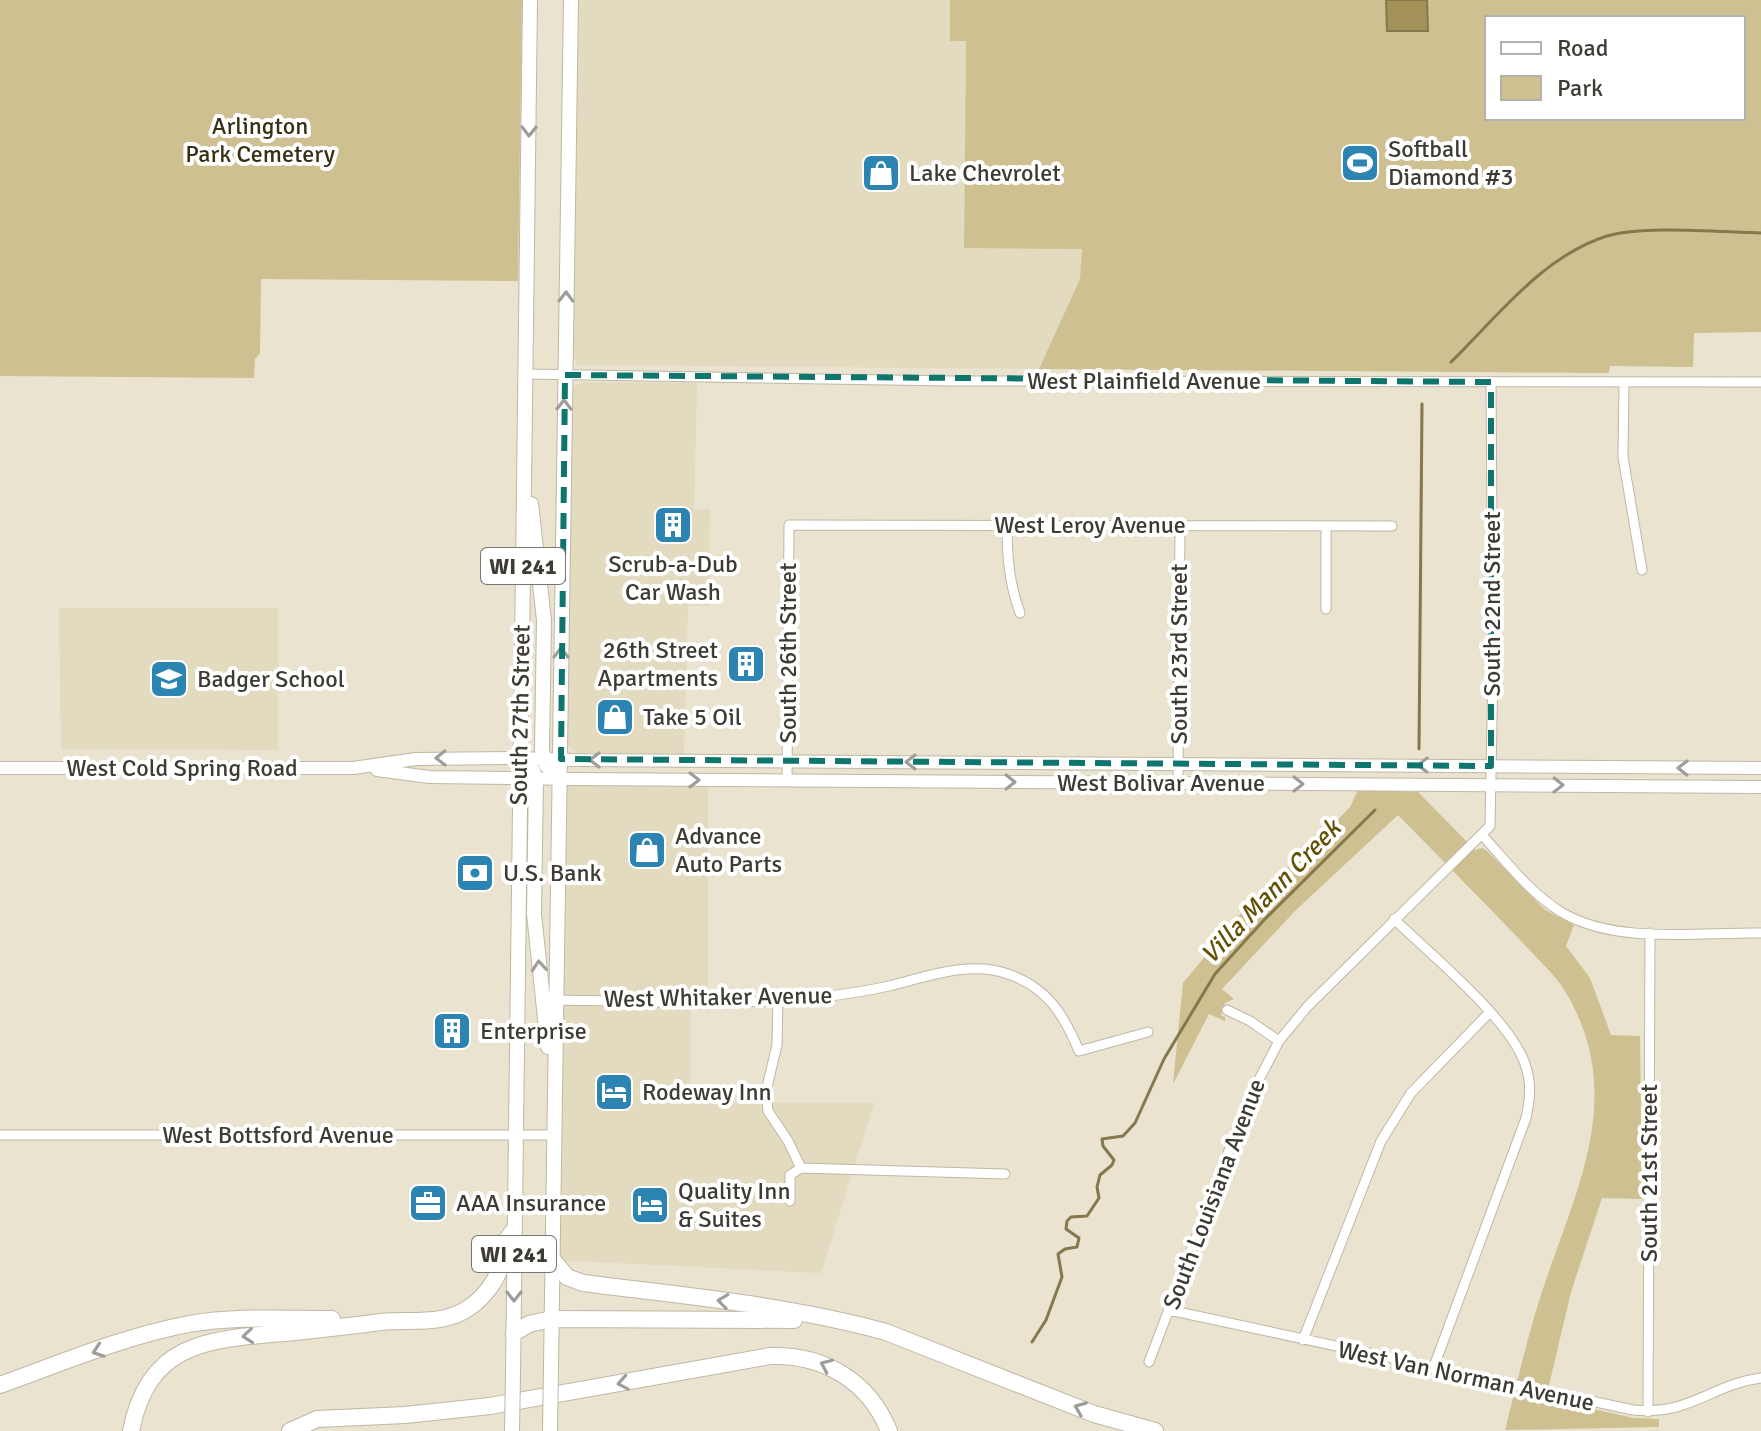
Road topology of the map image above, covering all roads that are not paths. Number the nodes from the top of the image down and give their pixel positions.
1 (530, 0) edge
2 (571, 0) edge
3 (527, 374) junction
4 (565, 375) junction
5 (1491, 382) junction
6 (1624, 382) junction
7 (1761, 382) edge
8 (525, 448) junction
9 (1007, 524) junction
10 (789, 525) joint
11 (1180, 525) junction
12 (1326, 526) junction
13 (1392, 526) dead end
14 (1642, 570) dead end
15 (1326, 609) dead end
16 (1020, 613) dead end
17 (519, 758) junction
18 (543, 759) junction
19 (561, 759) junction
20 (644, 760) junction
21 (787, 761) junction
22 (980, 762) junction
23 (1178, 763) junction
24 (1491, 766) junction
25 (0, 768) edge
26 (364, 768) junction
27 (1761, 768) edge
28 (519, 778) junction
29 (536, 778) junction
30 (560, 779) junction
31 (644, 780) junction
32 (787, 780) junction
33 (980, 782) junction
34 (1178, 783) junction
35 (1491, 785) junction
36 (1761, 787) edge
37 (1490, 826) joint
38 (1482, 835) junction
39 (1394, 919) junction
40 (1650, 933) junction
41 (1761, 933) edge
42 (778, 999) junction
43 (556, 1000) junction
44 (1227, 1010) dead end
45 (1490, 1012) junction
46 (1148, 1032) dead end
47 (1279, 1041) junction
48 (555, 1099) junction
49 (517, 1134) junction
50 (0, 1135) edge
51 (555, 1135) junction
52 (801, 1168) junction
53 (1005, 1174) dead end
54 (790, 1201) dead end
55 (514, 1230) junction
56 (553, 1260) junction
57 (1169, 1310) junction
58 (552, 1319) junction
59 (381, 1322) junction
60 (855, 1324) junction
61 (514, 1333) junction
62 (1303, 1340) junction
63 (1149, 1362) dead end
64 (1433, 1369) junction
65 (1761, 1378) edge
66 (0, 1385) edge
67 (1648, 1412) junction
68 (886, 1424) edge
69 (131, 1431) edge
70 (290, 1431) edge
71 (512, 1431) edge
72 (550, 1431) edge
73 (1155, 1431) edge

1 -> 3 main road, South 27th Street / WI 241
4 -> 2 main road, South 27th Street / WI 241
3 - 4 street, West Plainfield Avenue
3 - 8 main road, South 27th Street / WI 241
4 - 5 street, West Plainfield Avenue
19 -> 4 main road, South 27th Street / WI 241
5 - 6 street, West Plainfield Avenue
5 - 24 street, South 22nd Street
6 - 7 street, West Plainfield Avenue
6 - 14 street
8 - 17 main road, South 27th Street / WI 241
8 - 18 main road
9 - 10 street, West Leroy Avenue
9 - 11 street, West Leroy Avenue
9 - 16 street
10 - 21 street, South 26th Street
11 - 12 street, West Leroy Avenue
11 - 23 street, South 23rd Street
12 - 13 street, West Leroy Avenue
12 - 15 street
17 - 18 street, West Cold Spring Road
17 -> 26 street, West Cold Spring Road
17 - 28 main road, South 27th Street / WI 241
17 - 29 main road
18 - 19 street, West Cold Spring Road
18 - 30 main road
20 -> 19 street, West Bolivar Avenue
19 - 30 main road, South 27th Street / WI 241
20 - 21 street, West Bolivar Avenue
20 - 31 street
22 -> 21 street, West Bolivar Avenue
21 - 32 street, South 26th Street
22 - 23 street, West Bolivar Avenue
22 - 33 street
24 -> 23 street, West Bolivar Avenue
23 - 34 street, South 23rd Street
27 -> 24 street, West Bolivar Avenue
24 - 35 street, South 22nd Street
25 - 26 street, West Cold Spring Road
26 - 28 street, West Cold Spring Road
28 - 29 street, West Cold Spring Road
28 - 49 main road, South 27th Street / WI 241
29 - 30 street, West Cold Spring Road
48 -> 29 main road
30 - 31 street, West Bolivar Avenue
30 - 43 main road, South 27th Street / WI 241
31 -> 32 street, West Bolivar Avenue
32 - 33 street, West Bolivar Avenue
33 -> 34 street, West Bolivar Avenue
34 -> 35 street, West Bolivar Avenue
35 -> 36 street, West Bolivar Avenue
35 - 37 street, South 22nd Street
37 - 38 street, South Louisiana Avenue
38 - 39 street, South Louisiana Avenue
38 - 40 street
39 - 45 street
39 - 47 street, South Louisiana Avenue
40 - 41 street
40 - 67 street, South 21st Street
42 - 43 street, West Whitaker Avenue
42 - 46 street, West Whitaker Avenue
42 - 52 street
43 - 48 main road, South 27th Street / WI 241
44 - 47 street
45 - 62 street
45 - 64 street
47 - 57 street, South Louisiana Avenue
48 - 51 main road, South 27th Street / WI 241
49 - 50 street, West Bottsford Avenue
49 - 51 street, West Bottsford Avenue
49 - 55 main road, South 27th Street / WI 241
51 - 56 main road, South 27th Street / WI 241
52 - 53 street
52 - 54 street
55 - 59 highway
55 -> 61 main road, South 27th Street / WI 241
56 - 58 main road, South 27th Street / WI 241
60 -> 56 highway
57 - 62 street, West Van Norman Avenue
57 - 63 street, South Louisiana Avenue
58 - 60 highway
58 - 61 highway
58 - 72 main road, South 27th Street / WI 241, bridge
59 -> 66 highway
59 -> 69 highway
73 -> 60 highway
61 - 71 main road, South 27th Street / WI 241, bridge
62 - 64 street, West Van Norman Avenue
64 - 67 street, West Van Norman Avenue
65 - 67 street, West Van Norman Avenue
68 -> 70 highway

